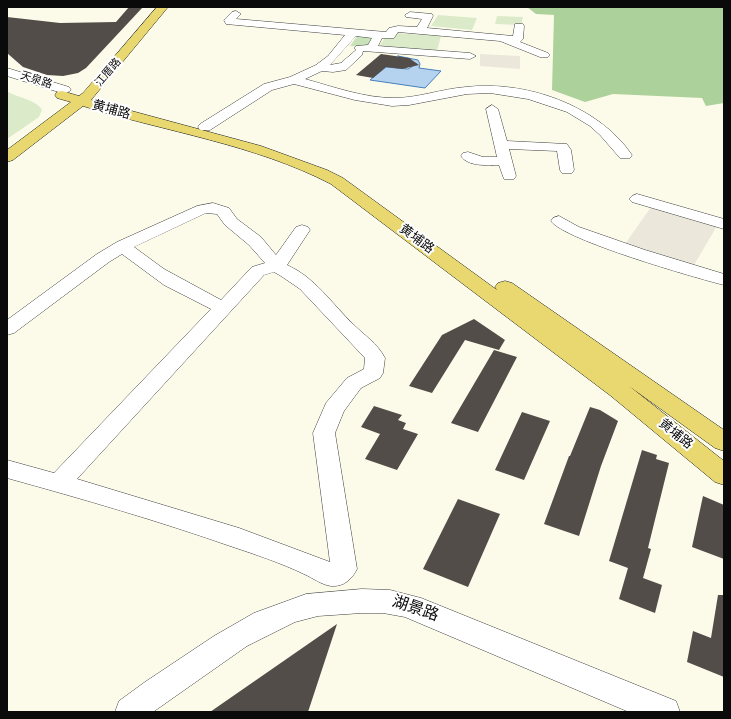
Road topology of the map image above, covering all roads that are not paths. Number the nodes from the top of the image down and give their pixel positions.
1 (154, 7) edge
2 (163, 7) edge
3 (236, 14) dead end
4 (410, 15) dead end
5 (498, 24) dead end
6 (519, 26) dead end
7 (421, 31) junction
8 (353, 33) junction
9 (379, 35) junction
10 (499, 38) junction
11 (342, 47) junction
12 (371, 49) junction
13 (358, 53) dead end
14 (544, 55) dead end
15 (470, 56) dead end
16 (320, 67) junction
17 (7, 72) edge
18 (7, 78) edge
19 (294, 80) junction
20 (75, 96) junction
21 (492, 109) dead end
22 (205, 127) junction
23 (507, 146) junction
24 (7, 148) edge
25 (624, 155) dead end
26 (468, 156) dead end
27 (7, 157) edge
28 (505, 160) junction
29 (567, 170) dead end
30 (509, 176) dead end
31 (637, 199) dead end
32 (559, 221) dead end
33 (724, 224) edge
34 (302, 230) dead end
35 (123, 246) junction
36 (277, 267) junction
37 (724, 280) edge
38 (223, 308) junction
39 (7, 329) edge
40 (724, 442) edge
41 (7, 469) edge
42 (724, 475) edge
43 (59, 483) junction
44 (130, 712) edge
45 (665, 712) edge

1 - 20 main road, 江厝路
2 - 20 main road, 江厝路
3 - 8 street
4 - 7 street
5 - 10 street
6 - 10 street
7 - 9 street
7 - 10 street
8 - 9 street
8 - 11 street
9 - 12 street
10 - 14 street
11 - 12 street
11 - 16 street
12 - 15 street
13 - 16 street
16 - 19 street
17 - 20 street, 天泉路
18 - 20 street
19 - 22 street
19 - 25 street
20 - 22 main road, 黄埔路
20 - 24 main road, 江厝路
20 - 27 main road, 江厝路
20 - 42 main road, 黄埔路
21 - 23 street
22 - 40 main road, 黄埔路
23 - 28 street
23 - 29 street
26 - 28 street
28 - 30 street
31 - 33 street
32 - 37 street
34 - 36 street
35 - 36 street
35 - 38 street
35 - 39 street
36 - 38 street
36 - 43 street
38 - 43 street
41 - 43 street
44 - 45 street, 湖景路

